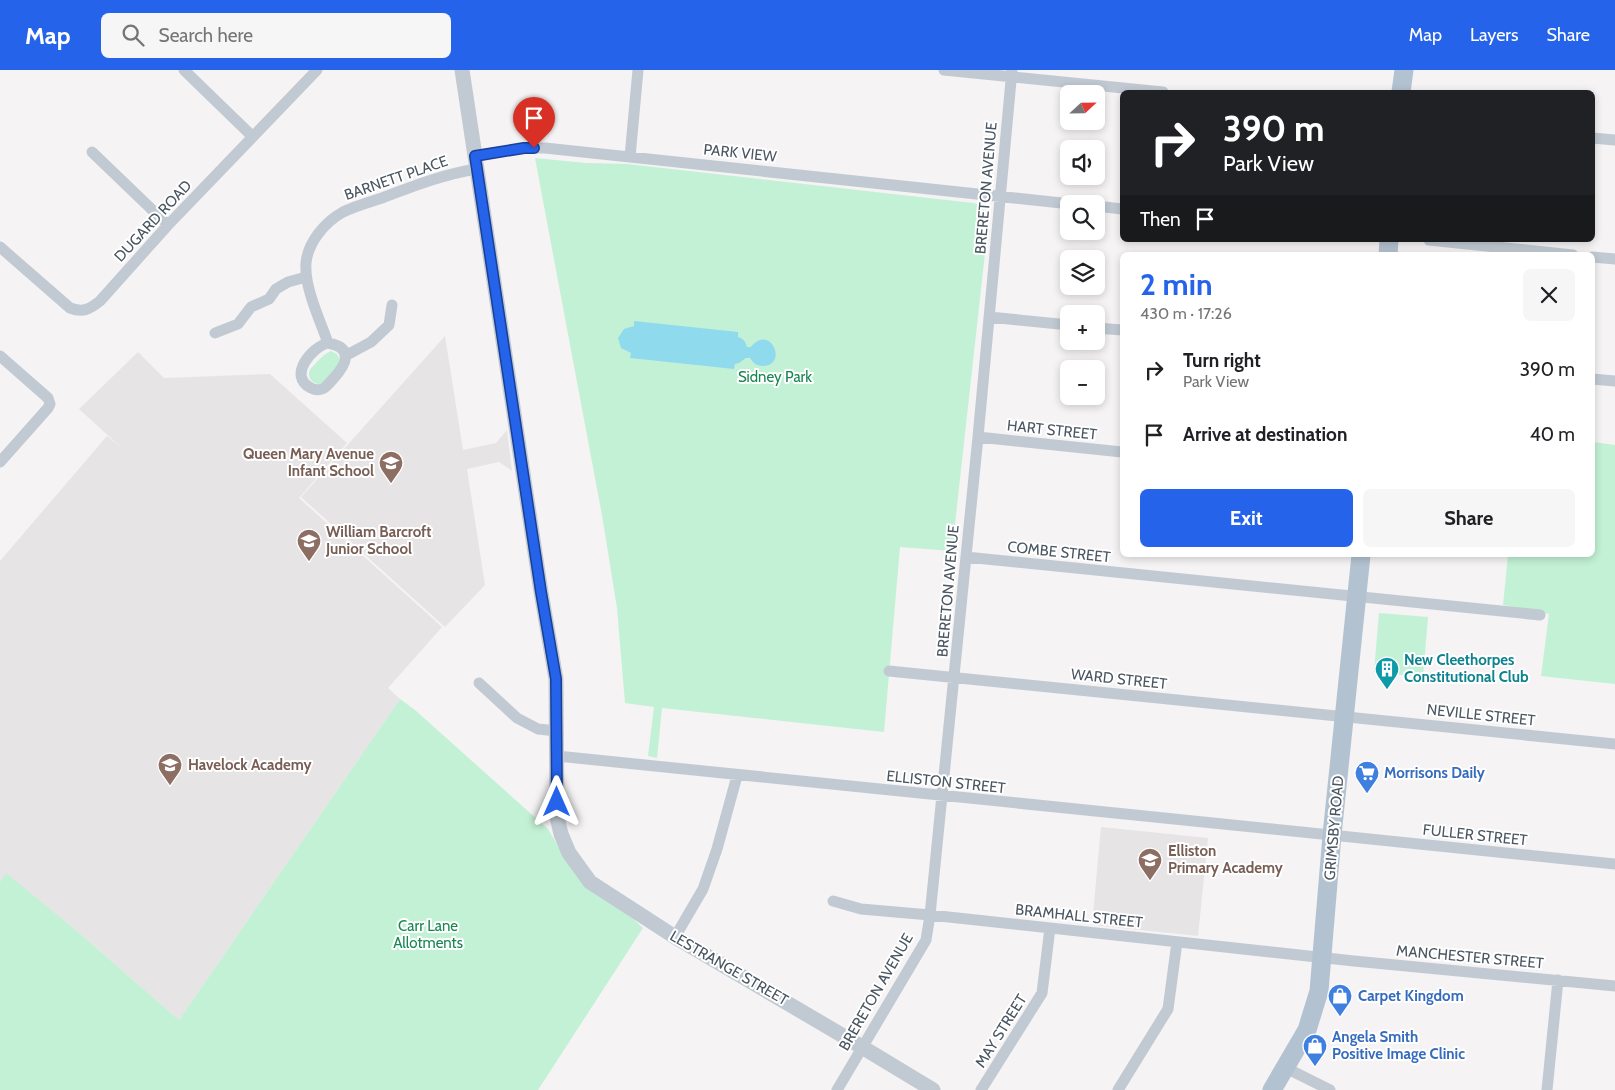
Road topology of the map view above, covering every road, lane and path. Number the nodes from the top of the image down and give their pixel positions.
1 (184, 70) edge
2 (317, 70) edge
3 (462, 70) edge
4 (638, 70) edge
5 (944, 70) edge
6 (1404, 70) edge
7 (1011, 73) edge
8 (1147, 90) edge
9 (1402, 90) edge
10 (252, 136) junction
11 (1595, 138) edge
12 (1615, 140) edge
13 (92, 152) dead end
14 (630, 157) junction
15 (476, 163) junction
16 (1001, 197) junction
17 (1060, 203) edge
18 (1105, 207) edge
19 (1120, 209) edge
20 (168, 225) junction
21 (1448, 242) edge
22 (0, 247) edge
23 (1544, 252) edge
24 (1595, 257) edge
25 (1615, 259) edge
26 (306, 277) junction
27 (392, 305) dead end
28 (990, 317) junction
29 (1060, 324) edge
30 (1105, 329) edge
31 (1120, 330) edge
32 (215, 333) dead end
33 (328, 343) junction
34 (0, 356) edge
35 (345, 356) junction
36 (1595, 379) edge
37 (1615, 381) edge
38 (978, 437) junction
39 (1120, 452) edge
40 (0, 462) edge
41 (966, 557) junction
42 (1361, 557) edge
43 (1357, 598) junction
44 (1540, 615) dead end
45 (889, 671) dead end
46 (954, 677) junction
47 (479, 683) dead end
48 (1345, 717) junction
49 (557, 731) junction
50 (1615, 744) edge
51 (557, 756) junction
52 (737, 776) junction
53 (942, 796) junction
54 (1332, 835) junction
55 (1615, 864) edge
56 (833, 901) dead end
57 (930, 915) junction
58 (1050, 928) junction
59 (675, 937) junction
60 (1177, 942) junction
61 (1323, 957) junction
62 (1558, 980) junction
63 (1615, 986) edge
64 (862, 1047) junction
65 (1286, 1068) junction
66 (837, 1090) edge
67 (933, 1090) edge
68 (982, 1090) edge
69 (1118, 1090) edge
70 (1272, 1090) edge
71 (1330, 1090) edge
72 (1547, 1090) edge

1 - 10 street
2 - 10 street, DUGARD ROAD
3 - 15 street, LESTRANGE STREET
4 - 14 street
5 - 7 street
6 - 9 main road
7 - 8 street
7 - 16 street, BRERETON AVENUE
10 - 20 street, DUGARD ROAD
11 - 12 street
13 - 20 street
14 - 15 street, PARK VIEW
14 - 16 street, PARK VIEW
15 - 26 street, BARNETT PLACE
15 - 49 street, LESTRANGE STREET
16 - 17 street, PARK VIEW
16 - 28 street, BRERETON AVENUE
18 - 19 street
20 - 22 street, DUGARD ROAD
21 - 23 street
24 - 25 street
26 - 32 street
26 - 33 street, BARNETT PLACE
27 - 35 street
28 - 29 street
28 - 38 street, BRERETON AVENUE
30 - 31 street
33 - 35 street
33 - 35 street
34 - 40 street
36 - 37 street
38 - 39 street, HART STREET
38 - 41 street, BRERETON AVENUE
41 - 43 street, COMBE STREET
41 - 46 street, BRERETON AVENUE
42 - 43 main road, GRIMSBY ROAD
43 - 44 street, COMBE STREET
43 - 48 main road, GRIMSBY ROAD
45 - 46 street, WARD STREET
46 - 48 street, WARD STREET
46 - 53 street, BRERETON AVENUE
47 - 49 street
48 - 50 street, NEVILLE STREET
48 - 54 main road, GRIMSBY ROAD
49 - 51 street, LESTRANGE STREET
51 - 52 street, ELLISTON STREET
51 - 59 street, LESTRANGE STREET
52 - 53 street, ELLISTON STREET
52 - 59 street
53 - 54 street, ELLISTON STREET
53 - 57 street, BRERETON AVENUE
54 - 55 street, FULLER STREET
54 - 61 main road, GRIMSBY ROAD
56 - 57 street, BRAMHALL STREET
57 - 58 street, BRAMHALL STREET
57 - 64 street, BRERETON AVENUE
58 - 60 street, BRAMHALL STREET
58 - 68 street, MAY STREET
59 - 64 street, LESTRANGE STREET
60 - 61 street, BRAMHALL STREET
60 - 69 street
61 - 62 street, MANCHESTER STREET
61 - 65 main road, GRIMSBY ROAD
62 - 63 street, MANCHESTER STREET
62 - 72 street
64 - 66 street, BRERETON AVENUE
64 - 67 street, LESTRANGE STREET
65 - 70 main road, GRIMSBY ROAD
65 - 71 street

